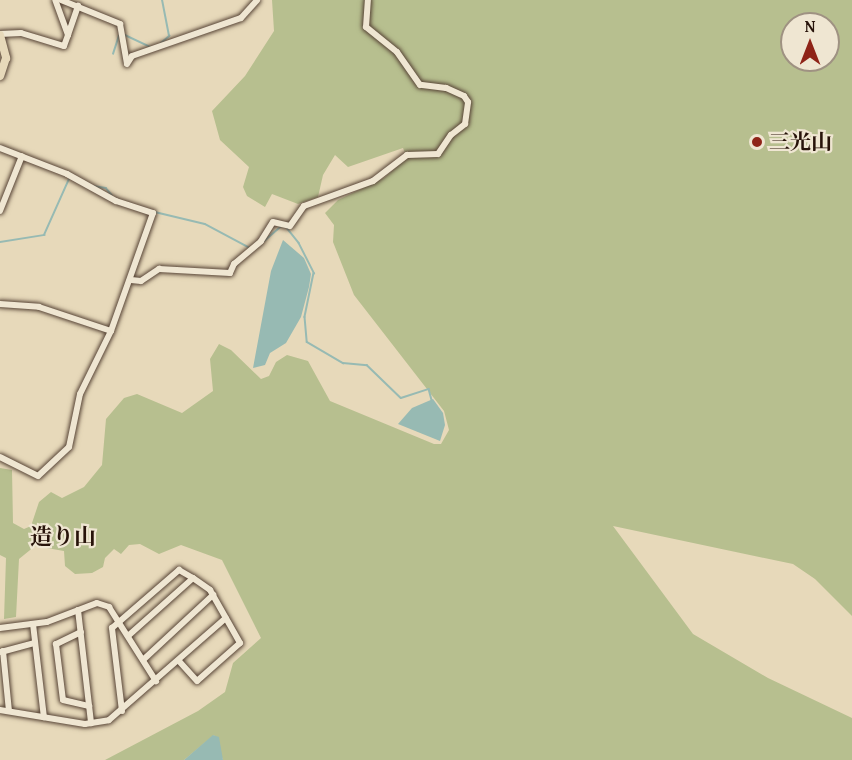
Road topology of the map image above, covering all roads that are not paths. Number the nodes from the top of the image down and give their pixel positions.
1 (55, 0) edge
2 (61, 0) edge
3 (257, 0) edge
4 (368, 0) edge
5 (78, 6) junction
6 (0, 35) edge
7 (68, 35) junction
8 (0, 76) edge
9 (0, 148) edge
10 (22, 156) junction
11 (0, 211) edge
12 (131, 280) junction
13 (0, 304) edge
14 (111, 331) junction
15 (0, 457) edge
16 (193, 578) junction
17 (213, 595) junction
18 (78, 610) junction
19 (226, 618) junction
20 (120, 621) junction
21 (33, 624) junction
22 (0, 628) edge
23 (81, 632) junction
24 (128, 636) junction
25 (35, 643) junction
26 (2, 652) edge
27 (143, 660) junction
28 (179, 661) junction
29 (156, 681) junction
30 (89, 706) junction
31 (0, 710) edge
32 (9, 711) junction
33 (122, 711) junction
34 (44, 717) junction
35 (91, 723) junction

1 - 7 street
2 - 5 street
3 - 5 street
4 - 12 street
5 - 7 street
6 - 7 street
6 - 8 main road
9 - 10 street
10 - 11 street
10 - 12 street
12 - 14 street
13 - 14 street
14 - 15 street
16 - 17 street
16 - 20 street
16 - 24 street
17 - 19 street
17 - 27 street
18 - 20 street
18 - 21 street
18 - 23 street
19 - 28 street
19 - 28 street
20 - 24 street
20 - 33 street
21 - 22 street
21 - 25 street
23 - 30 street
23 - 30 street
24 - 27 street
25 - 26 street
25 - 34 street
26 - 32 street
27 - 29 street
28 - 29 street
29 - 33 street
30 - 35 street
31 - 32 street
32 - 34 street
33 - 35 street
34 - 35 street

